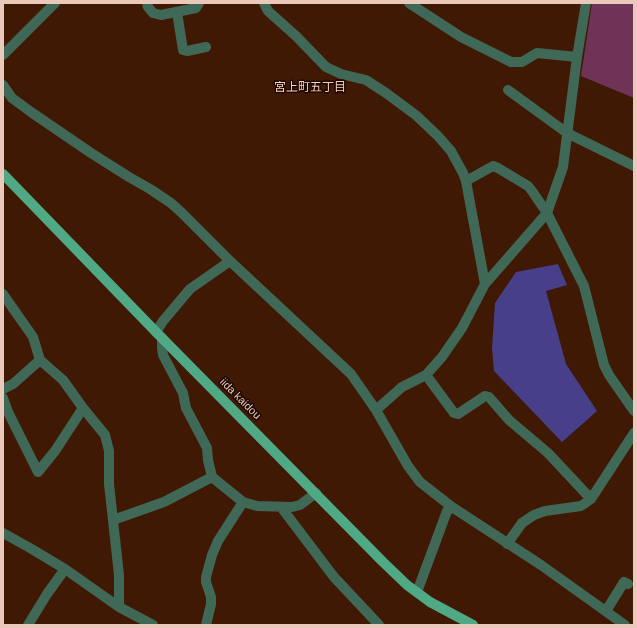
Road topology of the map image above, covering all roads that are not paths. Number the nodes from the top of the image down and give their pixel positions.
1 (55, 3) edge
2 (147, 3) edge
3 (199, 3) edge
4 (264, 3) edge
5 (409, 3) edge
6 (586, 3) edge
7 (176, 12) junction
8 (206, 47) dead end
9 (3, 55) edge
10 (577, 57) junction
11 (3, 85) edge
12 (508, 90) dead end
13 (567, 133) junction
14 (634, 166) edge
15 (3, 174) edge
16 (466, 181) junction
17 (546, 213) junction
18 (230, 261) junction
19 (485, 284) junction
20 (3, 294) edge
21 (159, 335) junction
22 (40, 360) junction
23 (426, 375) junction
24 (3, 389) edge
25 (3, 398) edge
26 (83, 408) junction
27 (376, 410) junction
28 (634, 411) edge
29 (634, 433) edge
30 (212, 477) junction
31 (316, 493) junction
32 (591, 499) junction
33 (243, 502) junction
34 (281, 507) junction
35 (452, 507) junction
36 (113, 520) junction
37 (3, 533) edge
38 (507, 544) junction
39 (65, 569) junction
40 (628, 584) dead end
41 (418, 592) junction
42 (119, 607) junction
43 (606, 611) junction
44 (28, 625) edge
45 (153, 625) edge
46 (206, 625) edge
47 (379, 625) edge
48 (473, 625) edge
49 (625, 625) edge

1 - 9 street
2 - 7 street
3 - 7 street
4 - 16 street
5 - 10 street
6 - 10 street
7 - 8 street
10 - 13 street
11 - 18 street
12 - 13 street
13 - 14 street
13 - 17 street
15 - 21 main road, iida kaidou
16 - 17 street
16 - 19 street
17 - 19 street
17 - 28 street
18 - 21 street
18 - 27 street
19 - 23 street
20 - 22 street
21 - 30 street
21 - 31 main road, iida kaidou
22 - 24 street
22 - 26 street
23 - 27 street
23 - 32 street
25 - 26 street
26 - 36 street
27 - 35 street
29 - 32 street
30 - 33 street
30 - 36 street
31 - 34 street
31 - 41 main road, iida kaidou
32 - 38 street
33 - 34 street
33 - 46 street
34 - 47 street
35 - 38 street
35 - 41 street
36 - 42 street
37 - 39 street
38 - 43 street
39 - 42 street
39 - 44 street
40 - 43 street
41 - 48 main road, iida kaidou
42 - 45 street
43 - 49 street

